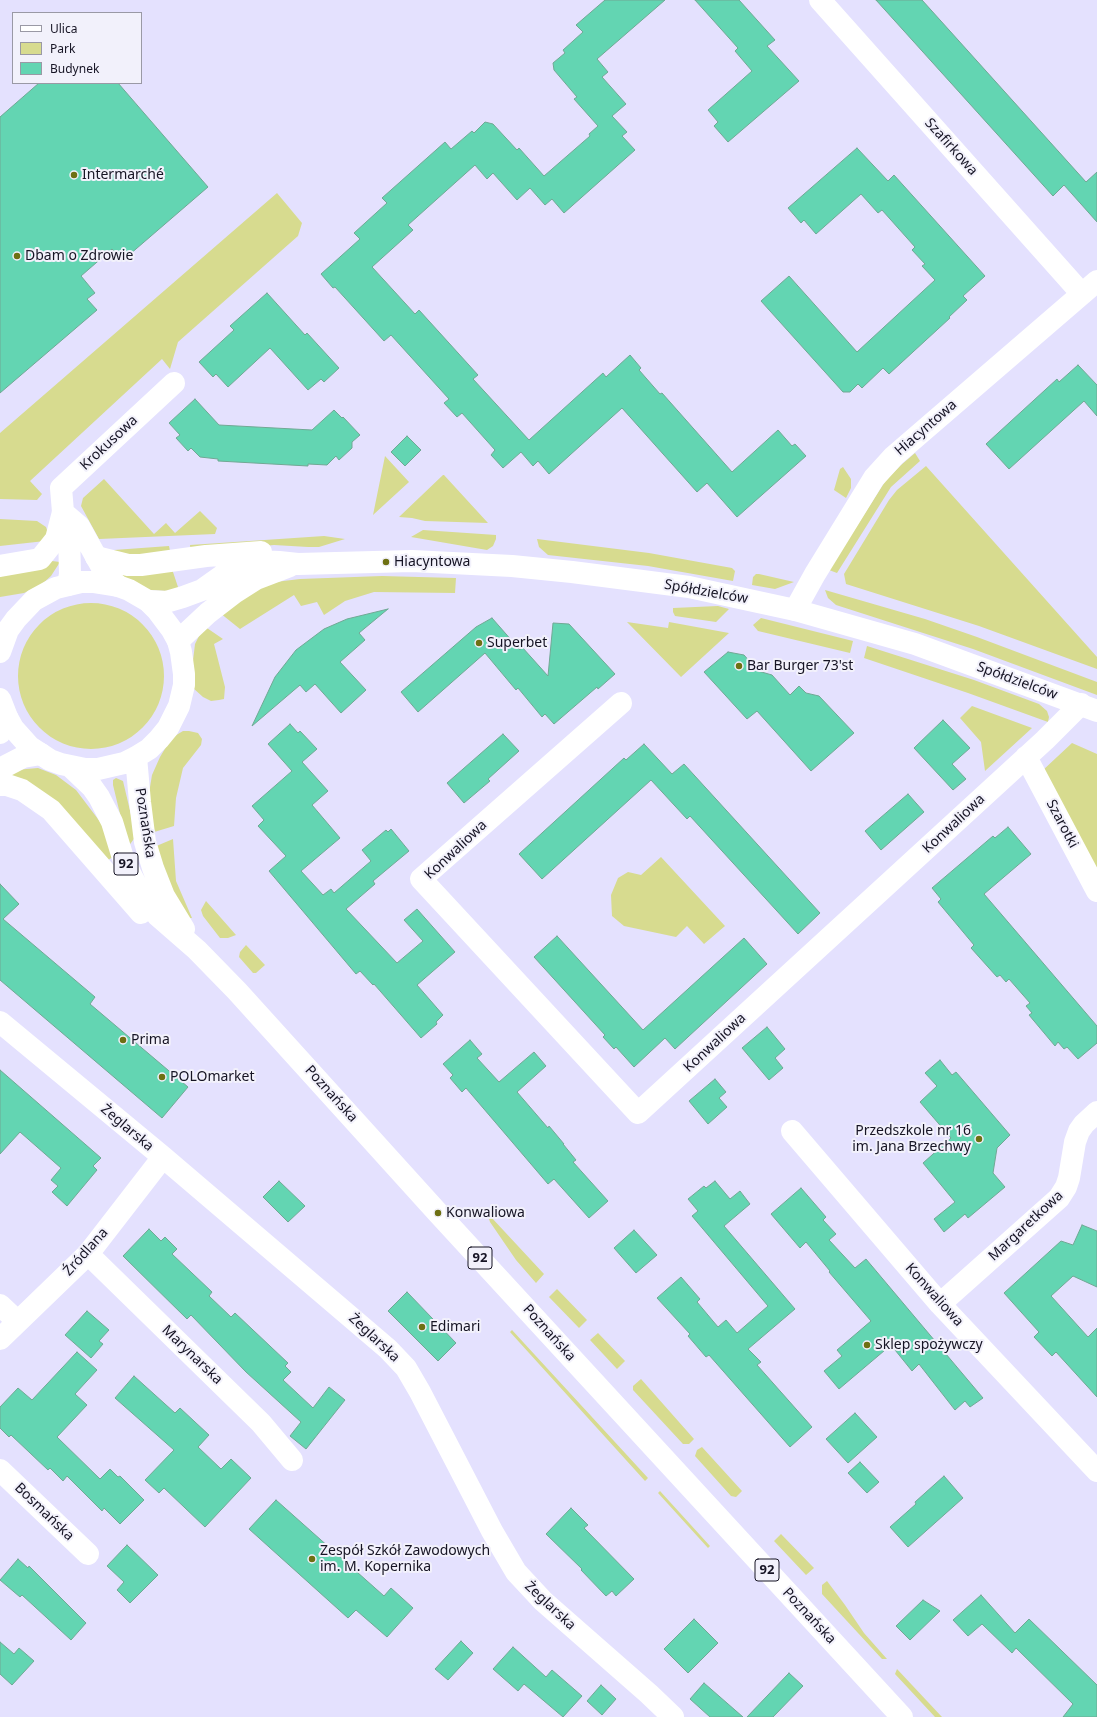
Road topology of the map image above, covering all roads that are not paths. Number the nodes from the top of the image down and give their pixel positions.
1 (820, 0) edge
2 (1089, 287) edge
3 (174, 383) dead end
4 (63, 512) junction
5 (96, 557) junction
6 (323, 563) junction
7 (298, 564) junction
8 (0, 566) edge
9 (68, 584) junction
10 (118, 586) junction
11 (148, 602) junction
12 (24, 609) junction
13 (796, 610) junction
14 (0, 613) edge
15 (178, 641) junction
16 (0, 652) edge
17 (621, 703) dead end
18 (1089, 708) edge
19 (2, 716) edge
20 (41, 754) junction
21 (136, 757) junction
22 (1026, 758) junction
23 (71, 767) junction
24 (0, 769) edge
25 (0, 785) edge
26 (1097, 892) edge
27 (197, 950) junction
28 (0, 1022) edge
29 (1097, 1112) edge
30 (792, 1131) dead end
31 (163, 1158) junction
32 (88, 1254) junction
33 (940, 1304) junction
34 (0, 1305) edge
35 (17, 1321) junction
36 (0, 1339) edge
37 (292, 1460) dead end
38 (1096, 1469) edge
39 (0, 1470) edge
40 (88, 1554) dead end
41 (673, 1717) edge
42 (902, 1717) edge

1 - 2 street, Szafirkowa
2 - 13 street, Hiacyntowa
3 - 4 street, Krokusowa
4 - 5 street
4 - 8 street
4 - 9 street, Krokusowa
5 - 6 street
5 - 10 street
6 - 7 street, Spółdzielców
6 - 13 street, Spółdzielców
7 - 11 street, Spółdzielców
7 - 15 street, Spółdzielców
9 - 10 street, 92
9 - 12 street, 92
10 - 11 street, 92
11 - 15 street, 92
12 - 14 street, 92
12 - 16 street, 92
13 - 18 street, Spółdzielców
15 - 21 street, 92
17 - 22 street, Konwaliowa
18 - 22 street, Konwaliowa
19 - 20 street, 92
20 - 23 street, 92
20 - 24 street
21 - 23 street, 92
21 - 27 street, Poznańska / 92
22 - 26 street, Szarotki
23 - 27 street, Poznańska / 92
25 - 27 street
27 - 42 street, Poznańska / 92
28 - 31 street, Żeglarska
29 - 33 street, Margaretkowa
30 - 33 street, Konwaliowa
31 - 32 street, Źródlana
31 - 41 street, Żeglarska
32 - 35 street, Źródlana
32 - 37 street, Marynarska
33 - 38 street, Konwaliowa
34 - 35 street
35 - 36 street, Źródlana
39 - 40 street, Bosmańska

